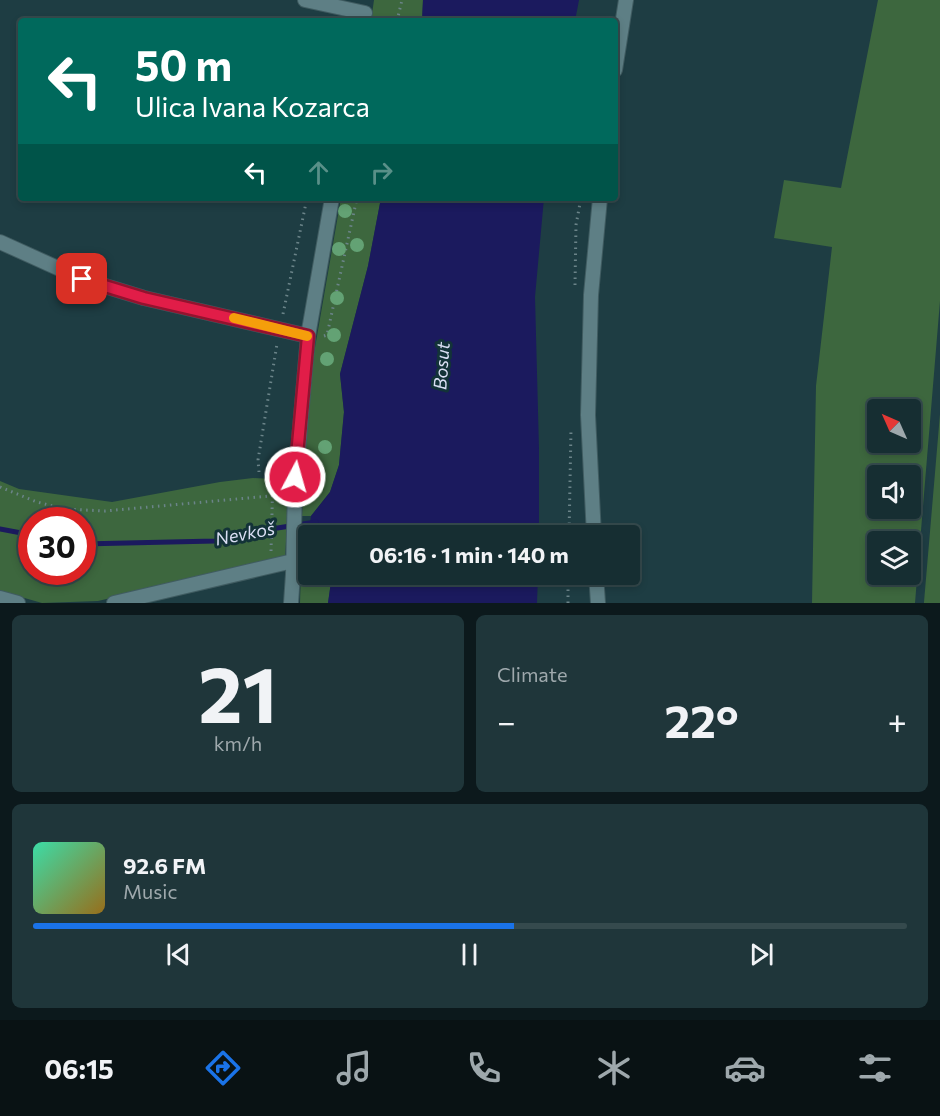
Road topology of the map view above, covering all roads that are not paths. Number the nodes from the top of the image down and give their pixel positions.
1 (305, 0) edge
2 (626, 0) edge
3 (365, 11) edge
4 (618, 51) edge
5 (331, 201) edge
6 (600, 201) edge
7 (0, 242) edge
8 (308, 336) junction
9 (593, 525) edge
10 (293, 561) junction
11 (597, 585) edge
12 (0, 598) edge
13 (18, 603) edge
14 (114, 603) edge
15 (291, 603) edge
16 (598, 603) edge

1 - 3 street
2 - 4 street
5 - 8 street
6 - 9 street
7 - 8 street
8 - 10 street
10 - 14 street
10 - 15 street
11 - 16 street
12 - 13 street

